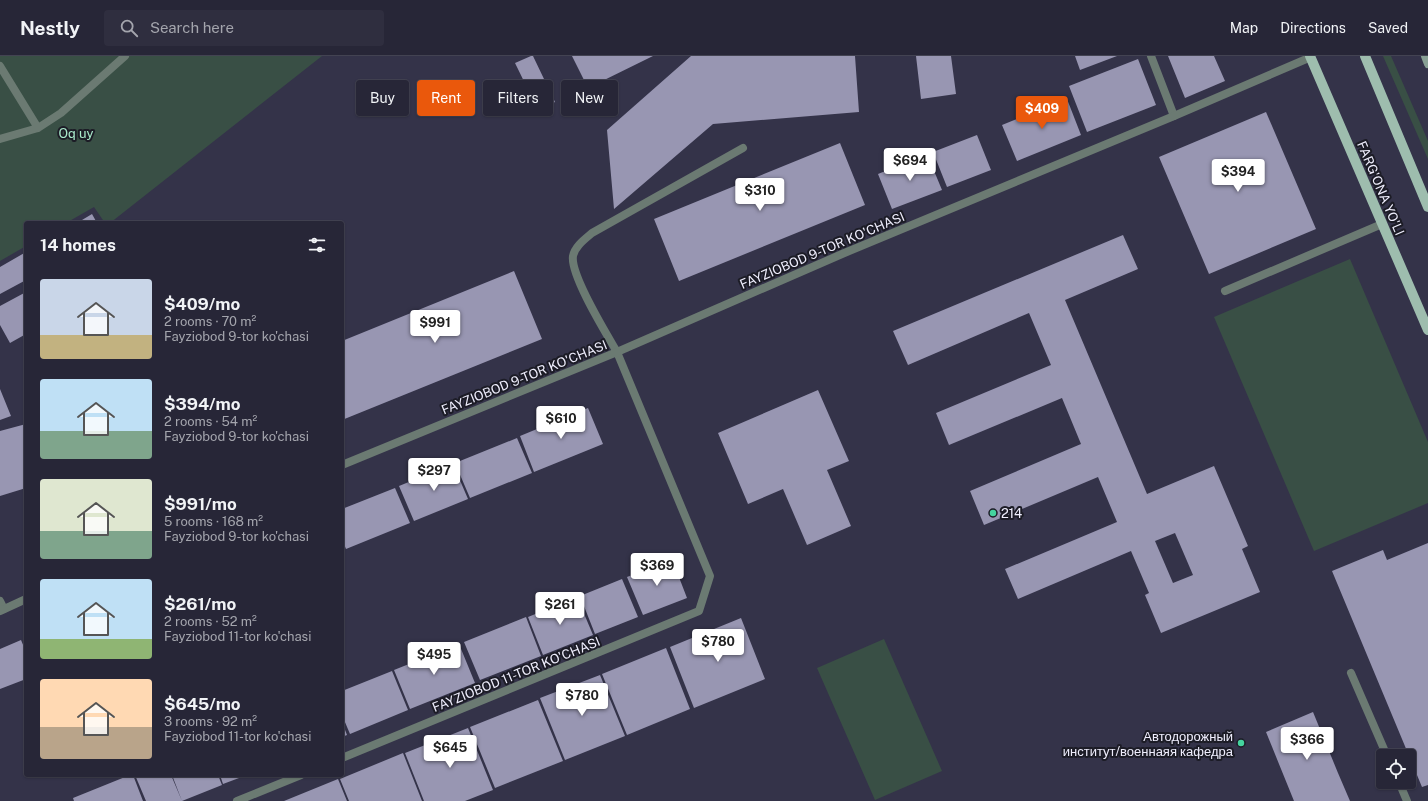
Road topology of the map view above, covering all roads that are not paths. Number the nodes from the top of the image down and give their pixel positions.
1 (125, 56) edge
2 (1152, 56) edge
3 (1311, 56) edge
4 (1364, 56) edge
5 (1424, 56) edge
6 (1428, 64) edge
7 (0, 66) edge
8 (1174, 116) junction
9 (38, 128) junction
10 (0, 139) edge
11 (743, 148) dead end
12 (1428, 207) edge
13 (1382, 224) junction
14 (1225, 291) dead end
15 (1428, 330) edge
16 (617, 352) junction
17 (344, 464) edge
18 (24, 600) edge
19 (0, 601) edge
20 (2, 610) edge
21 (1351, 673) dead end
22 (1384, 749) edge
23 (344, 757) edge
24 (296, 777) edge
25 (1402, 789) edge
26 (237, 801) edge
27 (1407, 801) edge

1 - 9 street
2 - 8 street
3 - 8 street, FAYZIOBOD 9-TOR KO'CHASI
3 - 13 main road, FARG'ONA YO'LI
4 - 12 main road
5 - 6 street
7 - 9 street
8 - 16 street, FAYZIOBOD 9-TOR KO'CHASI
9 - 10 street
11 - 16 street
13 - 14 street
13 - 15 main road, FARG'ONA YO'LI
16 - 17 street, FAYZIOBOD 9-TOR KO'CHASI
16 - 23 street, FAYZIOBOD 11-TOR KO'CHASI
18 - 20 street
19 - 20 street
21 - 22 street
24 - 26 street
25 - 27 street

